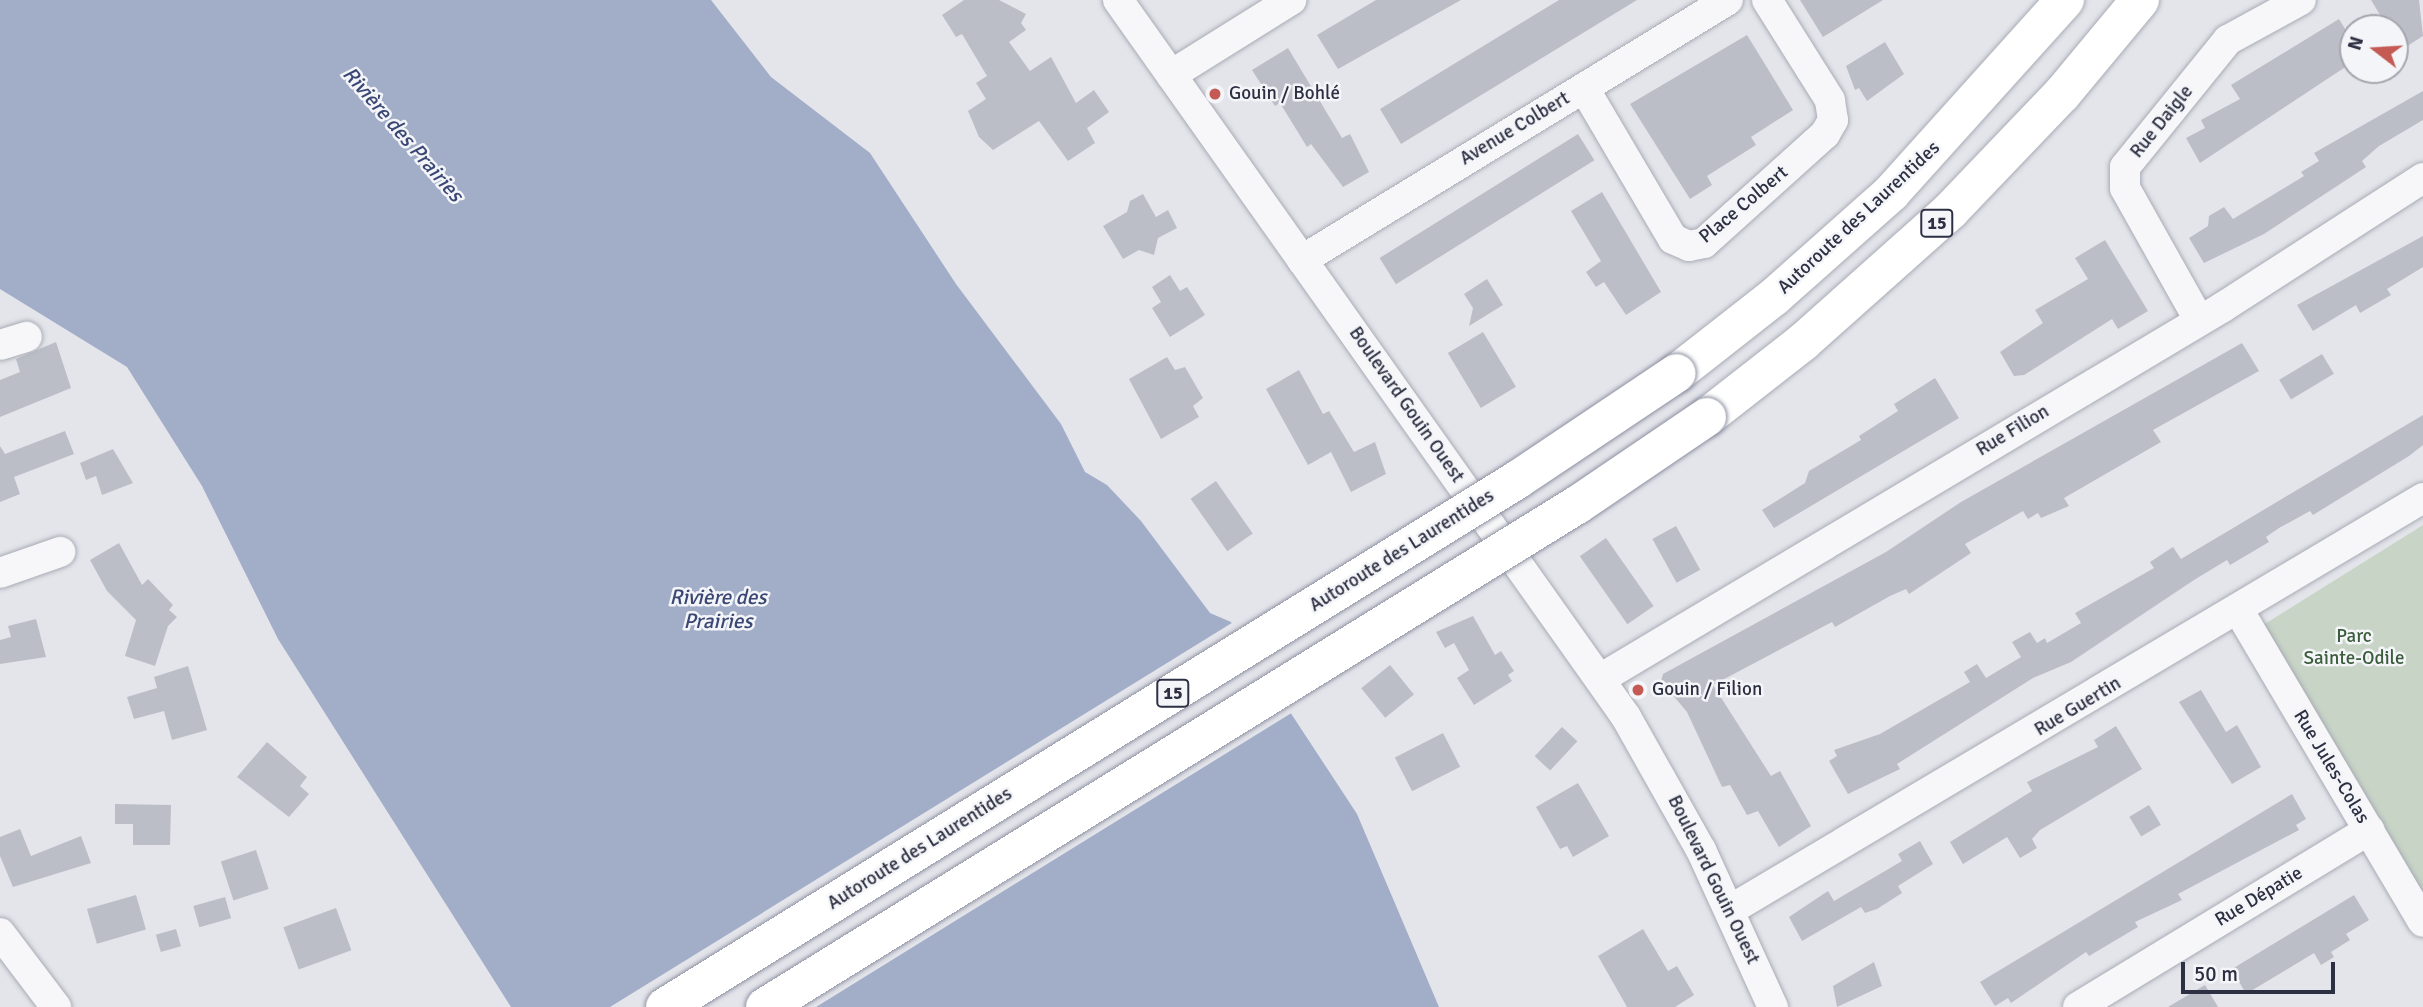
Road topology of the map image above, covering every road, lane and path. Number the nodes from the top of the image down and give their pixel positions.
1 (1118, 0) edge
2 (1291, 0) edge
3 (1728, 0) edge
4 (1767, 0) edge
5 (2065, 0) edge
6 (2140, 0) edge
7 (2301, 0) edge
8 (1171, 75) junction
9 (1584, 88) junction
10 (2423, 178) edge
11 (1302, 260) junction
12 (2199, 320) junction
13 (2423, 498) edge
14 (60, 552) dead end
15 (0, 573) edge
16 (2239, 611) junction
17 (1600, 679) junction
18 (2369, 831) junction
19 (1730, 910) junction
20 (2423, 922) edge
21 (0, 933) edge
22 (56, 1007) edge
23 (664, 1007) edge
24 (765, 1007) edge
25 (1773, 1007) edge
26 (2078, 1007) edge

1 - 8 street, Boulevard Gouin Ouest
2 - 8 street
3 - 9 street, Avenue Colbert
4 - 9 street, Place Colbert
5 - 23 highway, Autoroute des Laurentides / 15, bridge
6 - 24 highway, 15, bridge
7 - 12 street, Rue Daigle
8 - 11 street, Boulevard Gouin Ouest
9 - 11 street, Avenue Colbert
10 - 12 street, Rue Filion
11 - 17 street, Boulevard Gouin Ouest
12 - 17 street, Rue Filion
13 - 16 street, Rue Guertin
14 - 15 street
16 - 18 street, Rue Jules-Colas
16 - 19 street, Rue Guertin
17 - 19 street, Boulevard Gouin Ouest
18 - 20 street, Rue Jules-Colas
18 - 26 street, Rue Dépatie
19 - 25 street, Boulevard Gouin Ouest
21 - 22 street

